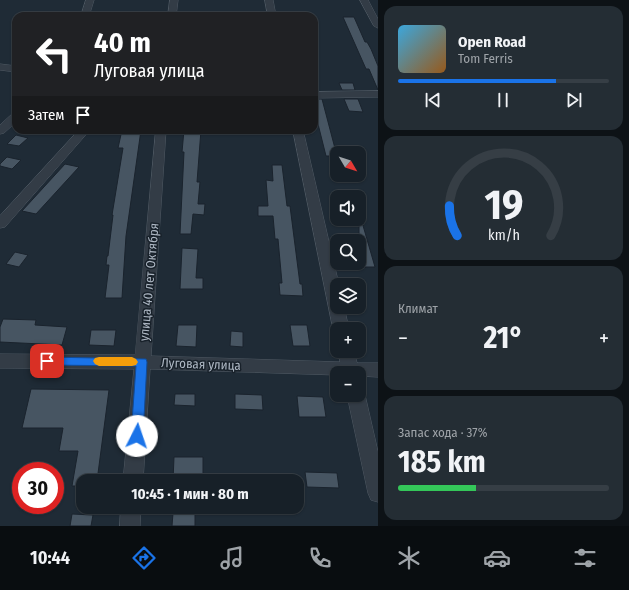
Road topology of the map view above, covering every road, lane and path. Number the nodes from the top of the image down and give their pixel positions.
1 (90, 0) edge
2 (174, 0) edge
3 (269, 0) edge
4 (364, 0) edge
5 (86, 12) edge
6 (172, 12) edge
7 (271, 12) edge
8 (378, 26) edge
9 (0, 67) edge
10 (12, 68) edge
11 (378, 94) edge
12 (318, 95) edge
13 (12, 120) edge
14 (0, 131) edge
15 (81, 134) edge
16 (161, 134) edge
17 (299, 134) edge
18 (0, 224) edge
19 (339, 322) edge
20 (0, 360) edge
21 (142, 362) junction
22 (378, 370) edge
23 (330, 371) edge
24 (366, 371) edge
25 (358, 402) edge
26 (134, 474) edge
27 (378, 493) edge
28 (131, 514) edge
29 (130, 526) edge

1 - 5 street
2 - 6 street
3 - 7 street
4 - 8 street
9 - 10 street
11 - 12 street
13 - 14 street
15 - 18 street
16 - 21 street, улица 40 лет Октября
17 - 19 street
20 - 21 street, Луговая улица
21 - 23 street, Луговая улица
21 - 26 street, улица 40 лет Октября
22 - 24 street, Луговая улица
25 - 27 street
28 - 29 street

